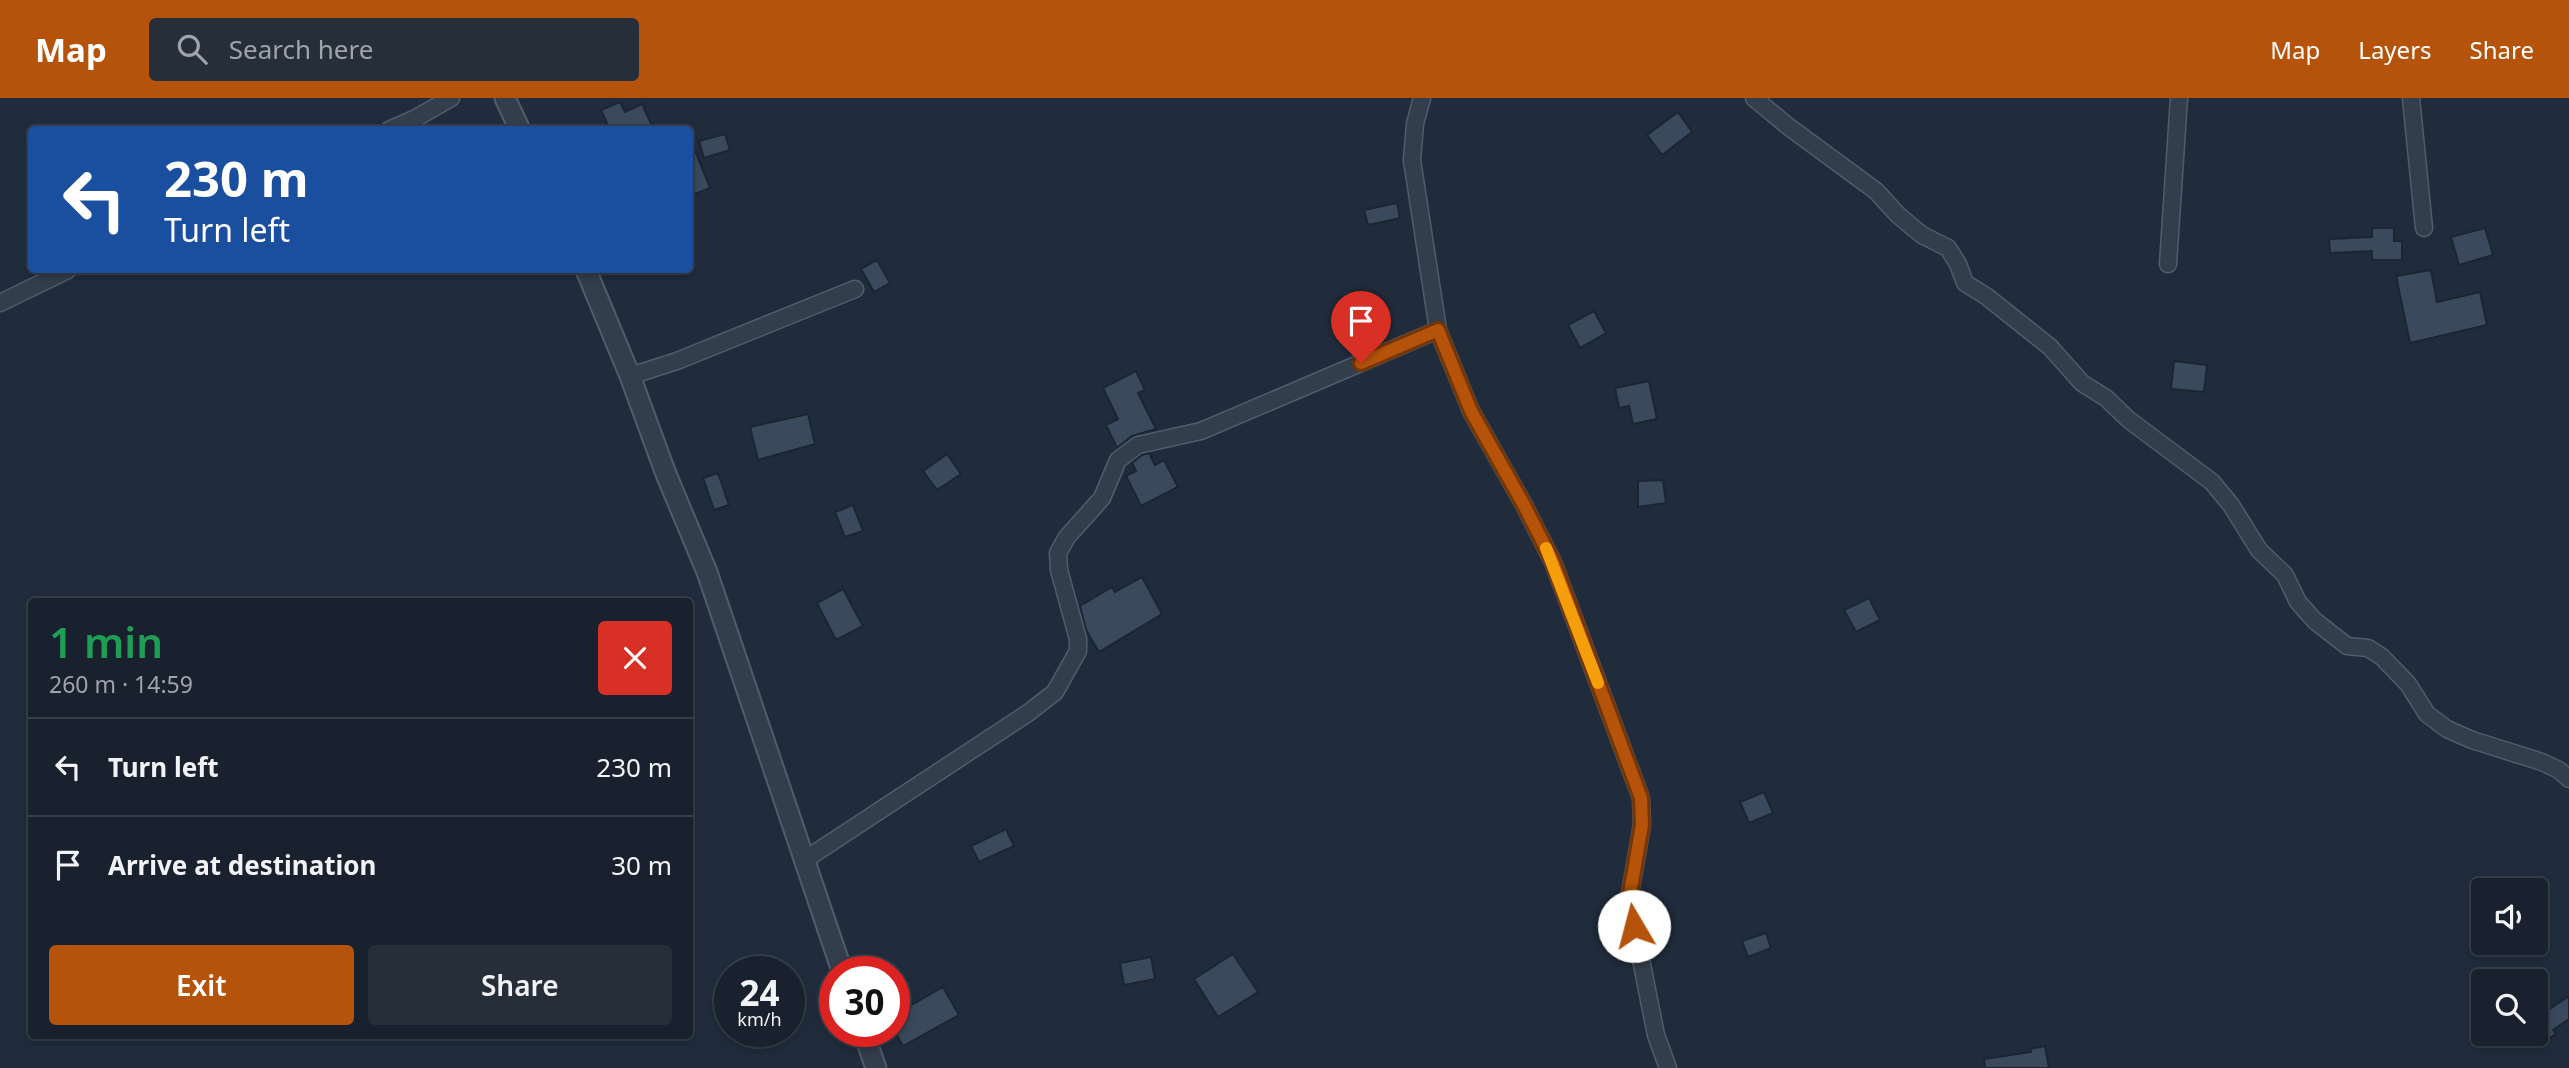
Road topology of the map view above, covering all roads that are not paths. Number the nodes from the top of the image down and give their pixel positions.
1 (451, 98) edge
2 (505, 98) edge
3 (1422, 98) edge
4 (1754, 98) edge
5 (2179, 98) edge
6 (2411, 98) edge
7 (398, 126) edge
8 (518, 126) edge
9 (2424, 228) dead end
10 (2168, 264) dead end
11 (62, 273) edge
12 (587, 273) edge
13 (855, 289) dead end
14 (0, 303) edge
15 (1438, 330) junction
16 (630, 376) junction
17 (2569, 779) edge
18 (803, 861) junction
19 (837, 956) edge
20 (869, 1047) edge
21 (876, 1068) edge
22 (1668, 1068) edge

1 - 7 street
2 - 8 street
3 - 15 street
4 - 17 street
5 - 10 street
6 - 9 street
11 - 14 street
12 - 16 street
13 - 16 street
15 - 18 street
15 - 22 street
16 - 18 street
18 - 19 street
20 - 21 street

